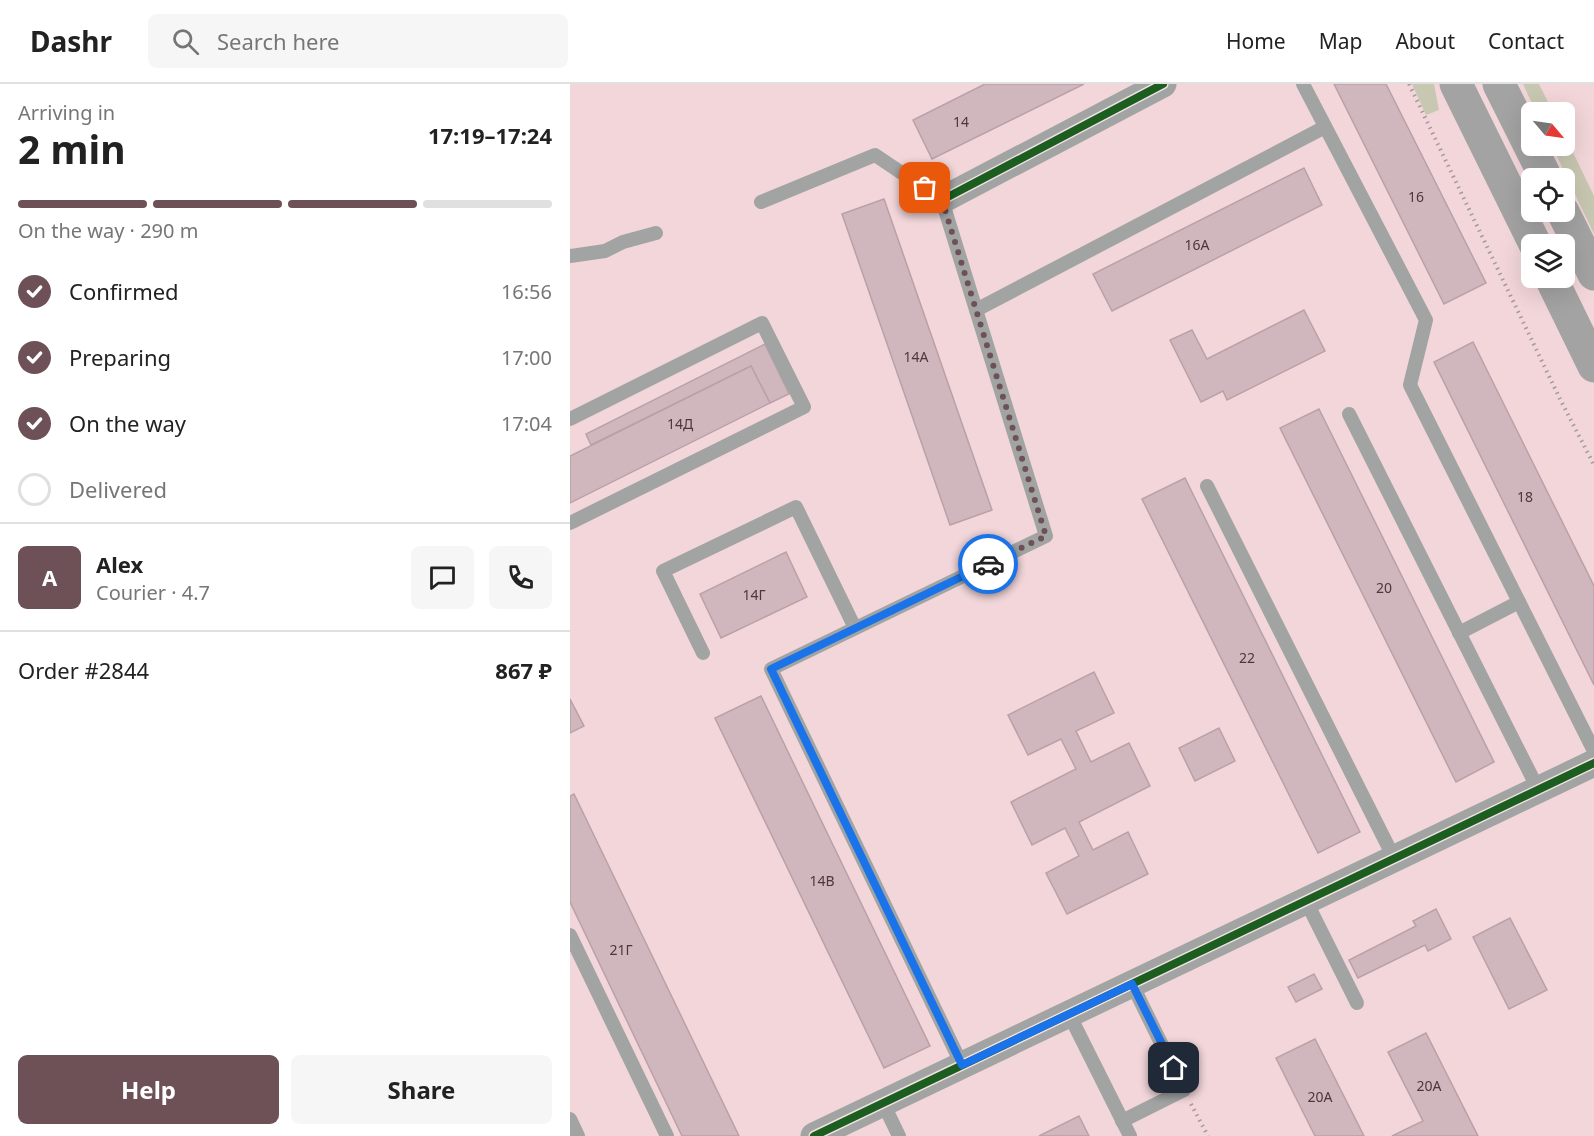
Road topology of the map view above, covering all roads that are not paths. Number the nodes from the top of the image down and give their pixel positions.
1 (1163, 84) edge
2 (1303, 84) edge
3 (1456, 84) edge
4 (1499, 84) edge
5 (1325, 127) junction
6 (1541, 168) edge
7 (942, 200) junction
8 (761, 202) dead end
9 (1568, 222) edge
10 (656, 233) dead end
11 (1530, 234) edge
12 (570, 256) edge
13 (1594, 274) edge
14 (1556, 288) edge
15 (976, 310) junction
16 (1594, 366) edge
17 (1349, 414) dead end
18 (570, 419) edge
19 (1207, 486) dead end
20 (570, 523) edge
21 (1519, 602) junction
22 (855, 628) junction
23 (1459, 633) junction
24 (703, 653) dead end
25 (1594, 751) edge
26 (1594, 763) edge
27 (1538, 789) junction
28 (1394, 858) junction
29 (1306, 901) junction
30 (570, 935) edge
31 (1132, 984) junction
32 (1357, 1003) dead end
33 (1069, 1014) junction
34 (962, 1065) junction
35 (883, 1103) junction
36 (570, 1119) edge
37 (1122, 1121) junction
38 (825, 1134) edge
39 (578, 1136) edge
40 (667, 1136) edge
41 (899, 1136) edge
42 (1130, 1136) edge

1 - 7 street
2 - 5 lane
3 - 11 main road
4 - 6 main road
5 - 15 lane
5 - 21 lane
7 - 8 lane
7 - 15 lane
9 - 13 main road
10 - 12 lane
14 - 16 main road
15 - 22 lane
17 - 23 lane
18 - 20 lane
19 - 28 lane
21 - 23 lane
21 - 25 lane
22 - 24 lane
22 - 34 lane
23 - 27 lane
26 - 27 street
27 - 28 street
28 - 29 street
29 - 31 street
29 - 32 lane
30 - 40 lane
31 - 33 street
31 - 37 lane
33 - 34 street
33 - 37 lane
34 - 35 street
35 - 38 street
35 - 41 lane
36 - 39 lane
37 - 42 lane

